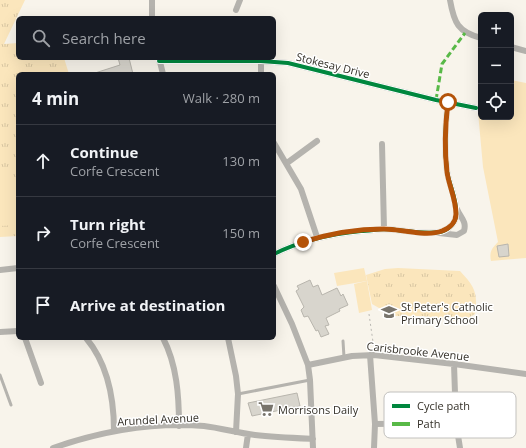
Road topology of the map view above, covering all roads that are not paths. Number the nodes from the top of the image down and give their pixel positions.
1 (152, 0) edge
2 (240, 0) edge
3 (450, 0) edge
4 (236, 10) dead end
5 (152, 16) edge
6 (478, 37) edge
7 (514, 47) edge
8 (526, 51) edge
9 (159, 60) edge
10 (261, 61) junction
11 (162, 72) edge
12 (261, 72) edge
13 (448, 102) junction
14 (476, 108) dead end
15 (318, 141) dead end
16 (382, 144) dead end
17 (276, 146) edge
18 (287, 163) junction
19 (456, 208) junction
20 (384, 229) junction
21 (431, 233) junction
22 (317, 237) junction
23 (276, 253) edge
24 (16, 268) edge
25 (0, 270) edge
26 (276, 290) edge
27 (16, 331) edge
28 (0, 332) edge
29 (26, 340) edge
30 (88, 340) edge
31 (164, 340) edge
32 (228, 340) edge
33 (343, 341) dead end
34 (372, 355) junction
35 (344, 357) junction
36 (454, 364) junction
37 (308, 365) junction
38 (526, 374) edge
39 (0, 375) edge
40 (310, 380) junction
41 (41, 383) dead end
42 (455, 392) edge
43 (238, 394) junction
44 (11, 405) dead end
45 (375, 424) junction
46 (384, 424) edge
47 (179, 426) junction
48 (114, 431) junction
49 (236, 432) junction
50 (248, 434) junction
51 (458, 438) edge
52 (313, 440) junction
53 (53, 448) edge
54 (246, 448) edge
55 (313, 448) edge
56 (374, 448) edge
57 (460, 448) edge

1 - 5 street
2 - 4 street
3 - 6 street
7 - 8 street
9 - 10 street, Stokesay Drive
9 - 11 street
10 - 12 street
10 - 13 street, Stokesay Drive
13 - 14 street, Stokesay Drive
13 - 19 street
15 - 18 street
16 - 20 street
17 - 18 street
18 - 22 street
19 - 21 street
19 - 21 street
20 - 21 street
20 - 22 street
22 - 23 street
24 - 25 street
26 - 37 street
27 - 28 street
29 - 41 street
30 - 48 street
31 - 47 street
32 - 43 street
33 - 35 lane
34 - 35 street, Carisbrooke Avenue
34 - 36 street, Carisbrooke Avenue
34 - 45 street
35 - 37 street, Carisbrooke Avenue
36 - 38 street, Carisbrooke Avenue
36 - 42 street
37 - 40 street
39 - 44 lane
40 - 43 lane
40 - 52 street
43 - 49 street
45 - 46 street
45 - 56 street
47 - 48 street, Arundel Avenue
47 - 49 street, Arundel Avenue
48 - 53 street, Arundel Avenue
49 - 50 street, Arundel Avenue
50 - 52 street, Arundel Avenue
50 - 54 street
51 - 57 street
52 - 55 street

